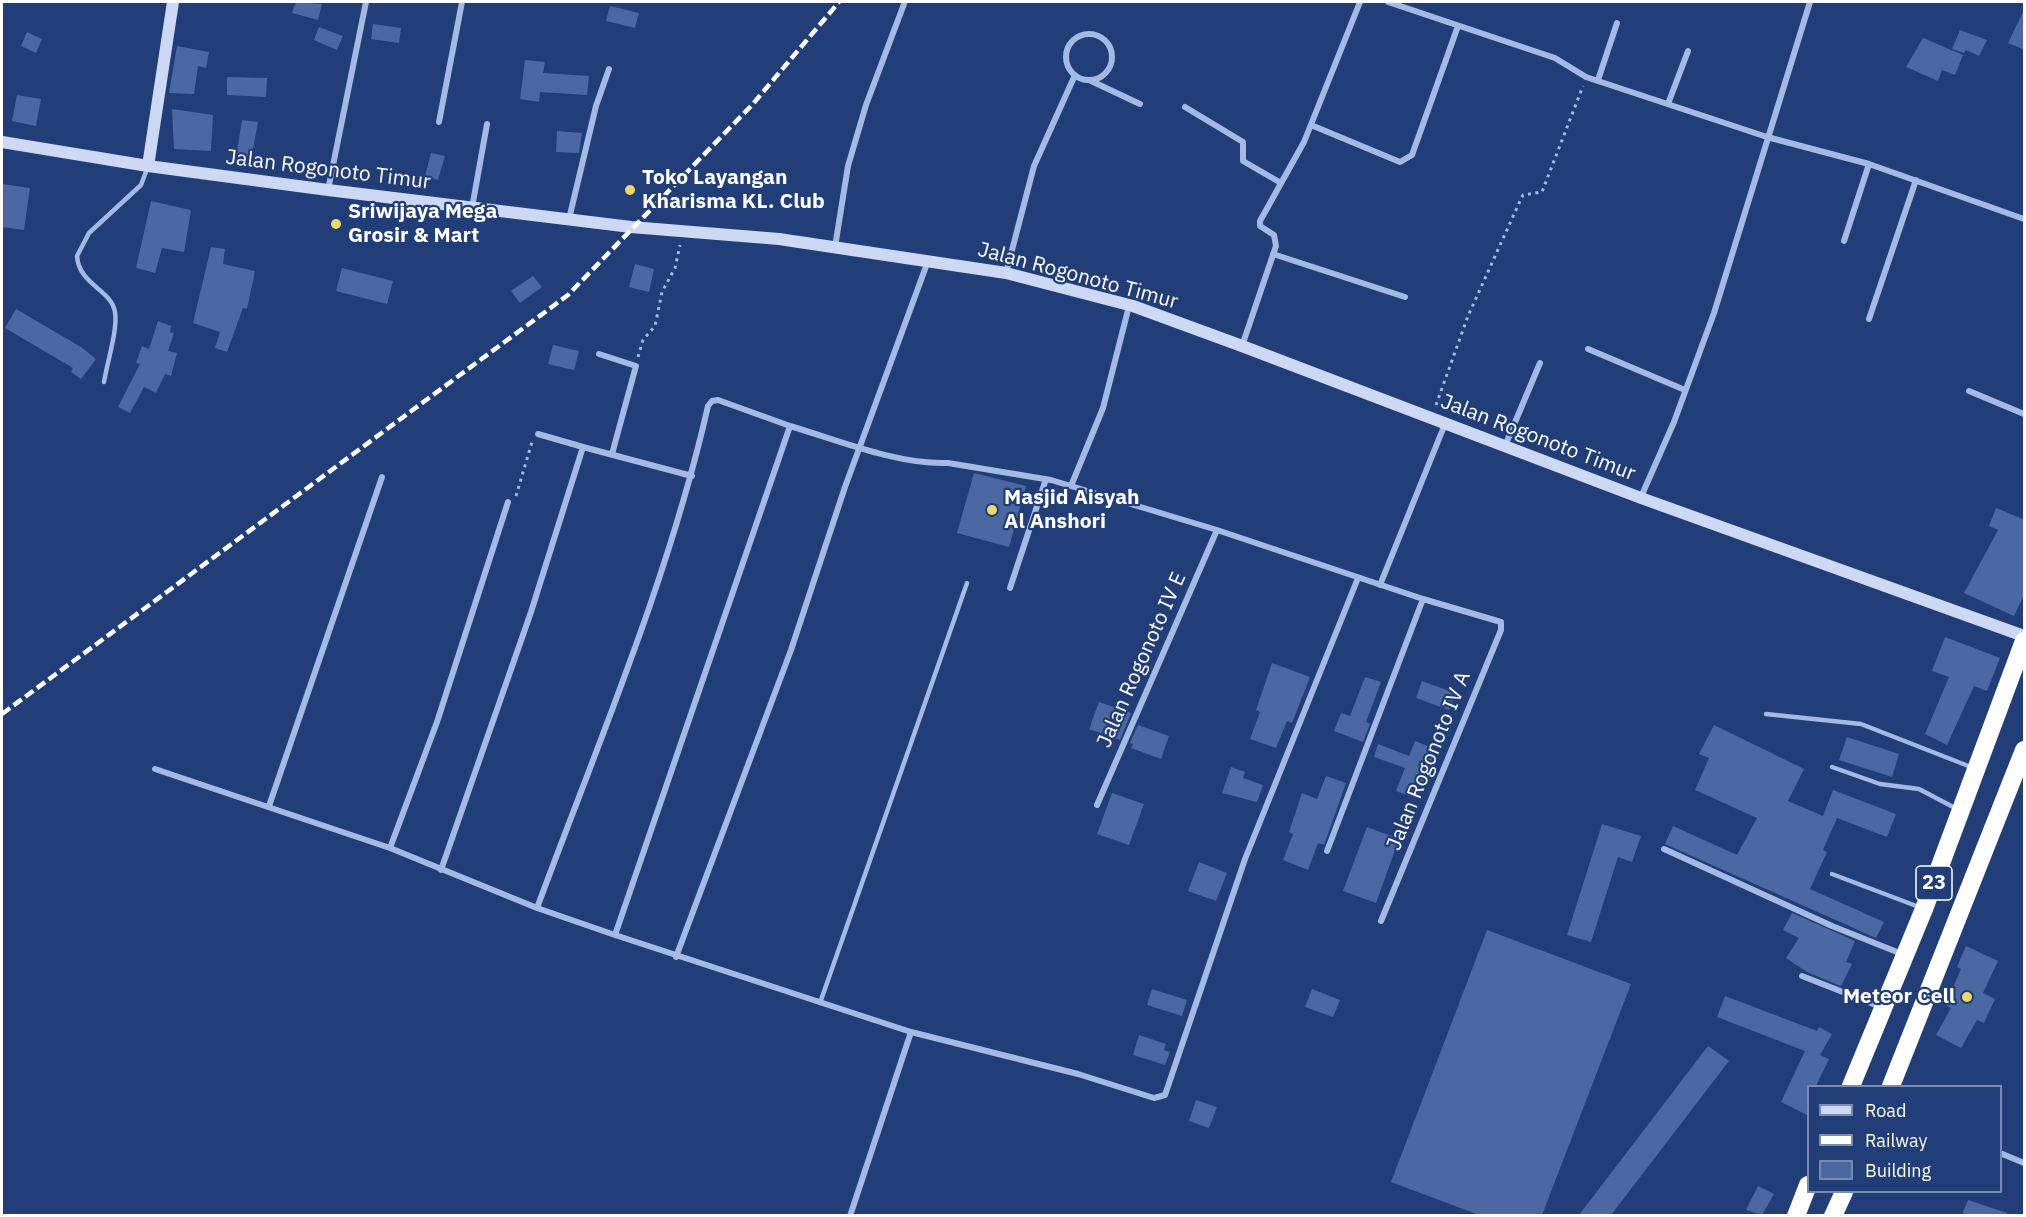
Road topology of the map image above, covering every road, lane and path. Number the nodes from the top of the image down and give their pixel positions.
1 (173, 2) edge
2 (366, 2) edge
3 (462, 2) edge
4 (1360, 2) edge
5 (1388, 2) edge
6 (1810, 2) edge
7 (904, 4) dead end
8 (1617, 23) dead end
9 (1458, 26) junction
10 (1688, 51) dead end
11 (609, 69) dead end
12 (1075, 75) junction
13 (1586, 77) junction
14 (1089, 80) junction
15 (1598, 80) junction
16 (1140, 104) dead end
17 (1668, 104) junction
18 (1185, 107) dead end
19 (439, 122) dead end
20 (487, 124) dead end
21 (1311, 125) junction
22 (1767, 137) junction
23 (2, 142) edge
24 (1869, 164) junction
25 (148, 166) junction
26 (1916, 180) junction
27 (1281, 183) junction
28 (328, 190) junction
29 (472, 208) junction
30 (2025, 219) edge
31 (569, 220) junction
32 (683, 232) junction
33 (1844, 241) dead end
34 (835, 247) junction
35 (1273, 254) junction
36 (928, 260) junction
37 (1006, 273) junction
38 (1405, 297) dead end
39 (1129, 306) junction
40 (1869, 319) dead end
41 (1242, 346) junction
42 (1588, 349) dead end
43 (599, 354) dead end
44 (1540, 363) dead end
45 (636, 366) junction
46 (104, 382) dead end
47 (1685, 390) junction
48 (1969, 391) dead end
49 (2025, 414) edge
50 (1431, 418) junction
51 (1445, 423) junction
52 (789, 426) junction
53 (538, 434) joint
54 (1505, 446) junction
55 (583, 447) junction
56 (861, 448) junction
57 (612, 454) junction
58 (692, 476) junction
59 (382, 477) dead end
60 (1046, 479) junction
61 (1071, 486) junction
62 (1641, 498) junction
63 (508, 502) joint
64 (1217, 530) junction
65 (1358, 578) junction
66 (967, 583) dead end
67 (1380, 585) junction
68 (1010, 588) dead end
69 (1423, 599) junction
70 (2025, 636) edge
71 (2025, 641) edge
72 (1766, 714) dead end
73 (2024, 753) edge
74 (1833, 767) dead end
75 (155, 769) dead end
76 (1977, 769) junction
77 (1097, 805) dead end
78 (269, 806) junction
79 (1961, 811) junction
80 (390, 848) junction
81 (1664, 849) dead end
82 (1327, 851) dead end
83 (441, 870) junction
84 (1832, 874) dead end
85 (537, 908) junction
86 (1924, 909) junction
87 (1381, 921) dead end
88 (615, 935) junction
89 (1906, 955) junction
90 (676, 957) junction
91 (1802, 976) dead end
92 (820, 1003) junction
93 (1884, 1008) junction
94 (911, 1032) junction
95 (1851, 1085) edge
96 (1891, 1085) edge
97 (2002, 1153) edge
98 (2025, 1163) edge
99 (1807, 1190) edge
100 (1843, 1193) edge
101 (850, 1215) edge
102 (1796, 1215) edge
103 (1833, 1215) edge

1 - 25 main road
2 - 28 street
3 - 19 street
4 - 21 street
5 - 9 street
6 - 22 street
7 - 34 street
8 - 15 street
9 - 13 street
9 - 21 street
10 - 17 street
11 - 31 street
12 - 14 street
12 - 14 street
12 - 37 street
13 - 15 street
13 - 50 path
14 - 16 street
15 - 17 street
17 - 22 street
18 - 27 street
20 - 29 street
21 - 27 street
22 - 24 street
22 - 47 street
23 - 25 main road, Jalan Rogonoto Timur
24 - 26 street
24 - 33 street
25 - 28 main road, Jalan Rogonoto Timur
25 - 46 lane
26 - 30 street
26 - 40 street
27 - 35 street
28 - 29 main road, Jalan Rogonoto Timur
29 - 31 main road, Jalan Rogonoto Timur
31 - 32 main road, Jalan Rogonoto Timur
32 - 34 main road, Jalan Rogonoto Timur
32 - 45 path
34 - 36 main road, Jalan Rogonoto Timur
35 - 38 street
35 - 41 street
36 - 37 main road, Jalan Rogonoto Timur
36 - 56 street
37 - 39 main road, Jalan Rogonoto Timur
39 - 41 main road, Jalan Rogonoto Timur
39 - 61 street
41 - 50 main road, Jalan Rogonoto Timur
42 - 47 street
43 - 45 street
44 - 54 street
45 - 57 street
47 - 62 street
48 - 49 street
50 - 51 main road, Jalan Rogonoto Timur
51 - 54 main road, Jalan Rogonoto Timur
51 - 67 street
52 - 56 street
52 - 58 street
52 - 88 street
53 - 55 street
53 - 63 path
54 - 62 main road, Jalan Rogonoto Timur
55 - 57 street
55 - 83 street
56 - 60 street
56 - 90 street
57 - 58 street
58 - 85 street
59 - 78 street
60 - 61 street
60 - 68 street
61 - 64 street
62 - 70 main road, Jalan Rogonoto Timur
63 - 80 street
64 - 65 street
64 - 77 street, Jalan Rogonoto IV E
65 - 67 street
65 - 94 street
66 - 92 lane
67 - 69 street
69 - 82 street
69 - 87 street, Jalan Rogonoto IV A
71 - 76 highway, 23
72 - 76 lane
73 - 96 highway, 23
74 - 79 lane
75 - 78 street
76 - 79 highway, 23
78 - 80 street
79 - 86 highway, 23
80 - 83 street
81 - 89 street
83 - 85 street
84 - 86 lane
85 - 88 street
86 - 89 highway, 23
88 - 90 street
89 - 93 highway, 23
90 - 92 street
91 - 93 street
92 - 94 street
93 - 95 highway, 23
94 - 101 street
97 - 98 street
99 - 102 highway
100 - 103 highway

